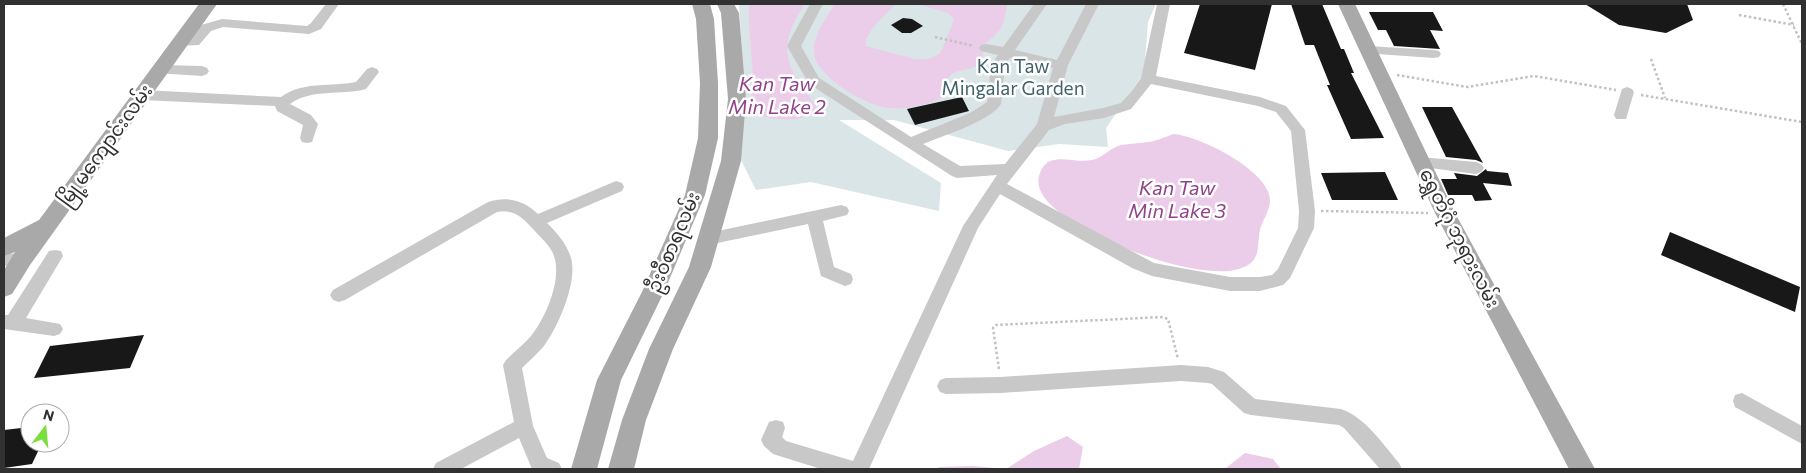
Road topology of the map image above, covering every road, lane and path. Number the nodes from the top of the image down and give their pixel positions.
1 (208, 4) edge
2 (332, 4) edge
3 (700, 4) edge
4 (726, 4) edge
5 (816, 4) edge
6 (1040, 4) edge
7 (1092, 4) edge
8 (1164, 4) edge
9 (1346, 4) edge
10 (1783, 4) edge
11 (1740, 16) dead end
12 (1794, 25) junction
13 (935, 37) dead end
14 (180, 43) junction
15 (1802, 44) edge
16 (986, 48) joint
17 (1368, 50) junction
18 (1005, 53) junction
19 (1434, 54) dead end
20 (1651, 59) dead end
21 (1061, 65) junction
22 (160, 70) junction
23 (202, 71) dead end
24 (1378, 71) junction
25 (372, 72) dead end
26 (1148, 79) junction
27 (1627, 92) junction
28 (142, 95) junction
29 (1665, 99) junction
30 (284, 102) junction
31 (1621, 115) dead end
32 (1802, 122) edge
33 (1044, 126) junction
34 (734, 127) junction
35 (708, 129) junction
36 (307, 138) dead end
37 (910, 143) junction
38 (1420, 162) junction
39 (1476, 168) dead end
40 (1008, 169) junction
41 (998, 186) junction
42 (616, 188) dead end
43 (841, 211) dead end
44 (1307, 211) junction
45 (1416, 213) dead end
46 (814, 217) junction
47 (536, 221) junction
48 (706, 247) junction
49 (671, 250) junction
50 (10, 256) edge
51 (55, 256) dead end
52 (845, 279) dead end
53 (4, 288) edge
54 (339, 295) dead end
55 (8, 322) edge
56 (54, 329) dead end
57 (1182, 373) junction
58 (1001, 385) junction
59 (946, 386) dead end
60 (1742, 402) dead end
61 (524, 426) junction
62 (776, 428) dead end
63 (1802, 436) edge
64 (448, 468) edge
65 (552, 469) edge
66 (584, 469) edge
67 (596, 469) edge
68 (621, 469) edge
69 (850, 469) edge
70 (859, 469) edge
71 (1392, 469) edge
72 (1582, 469) edge

1 - 14 main road, မြို့မကျောင်းလမ်း
2 - 14 street
3 - 35 main road, ဦးဝီစာရလမ်း
4 - 34 main road, ဦးဝီစာရလမ်း
5 - 37 street
6 - 18 street
7 - 21 street
8 - 26 street
9 - 17 main road, ရွှေတိဂုံ ဘုရားလမ်း
10 - 12 path
11 - 12 path
12 - 15 path
13 - 16 path
14 - 22 main road, မြို့မကျောင်းလမ်း
16 - 18 street
17 - 19 street
17 - 24 main road, ရွှေတိဂုံ ဘုရားလမ်း
18 - 21 street
18 - 37 street
20 - 29 path
21 - 33 street
22 - 23 street
22 - 28 main road, မြို့မကျောင်းလမ်း
24 - 27 path
24 - 38 main road, ရွှေတိဂုံ ဘုရားလမ်း
25 - 30 street
26 - 33 street
26 - 44 street
27 - 29 path
27 - 31 street
28 - 30 street
28 - 50 main road, မြို့မကျောင်းလမ်း
29 - 32 path
30 - 36 street
33 - 40 street
34 - 35 main road
34 - 48 main road, ဦးဝီစာရလမ်း
35 - 49 main road, ဦးဝီစာရလမ်း
37 - 40 street
38 - 39 street
38 - 72 main road, ရွှေတိဂုံ ဘုရားလမ်း
40 - 41 street
41 - 44 street
41 - 70 street
42 - 47 street
43 - 46 street
44 - 45 path
46 - 48 street
46 - 52 street
47 - 54 street
47 - 61 street
48 - 49 main road
48 - 68 main road, ဦးဝီစာရလမ်း
49 - 66 main road, ဦးဝီစာရလမ်း
50 - 53 main road
51 - 55 street
55 - 56 street
57 - 58 street
57 - 58 path
57 - 71 street
58 - 59 street
60 - 63 street
61 - 64 street
61 - 65 street
62 - 69 street
66 - 67 main road

